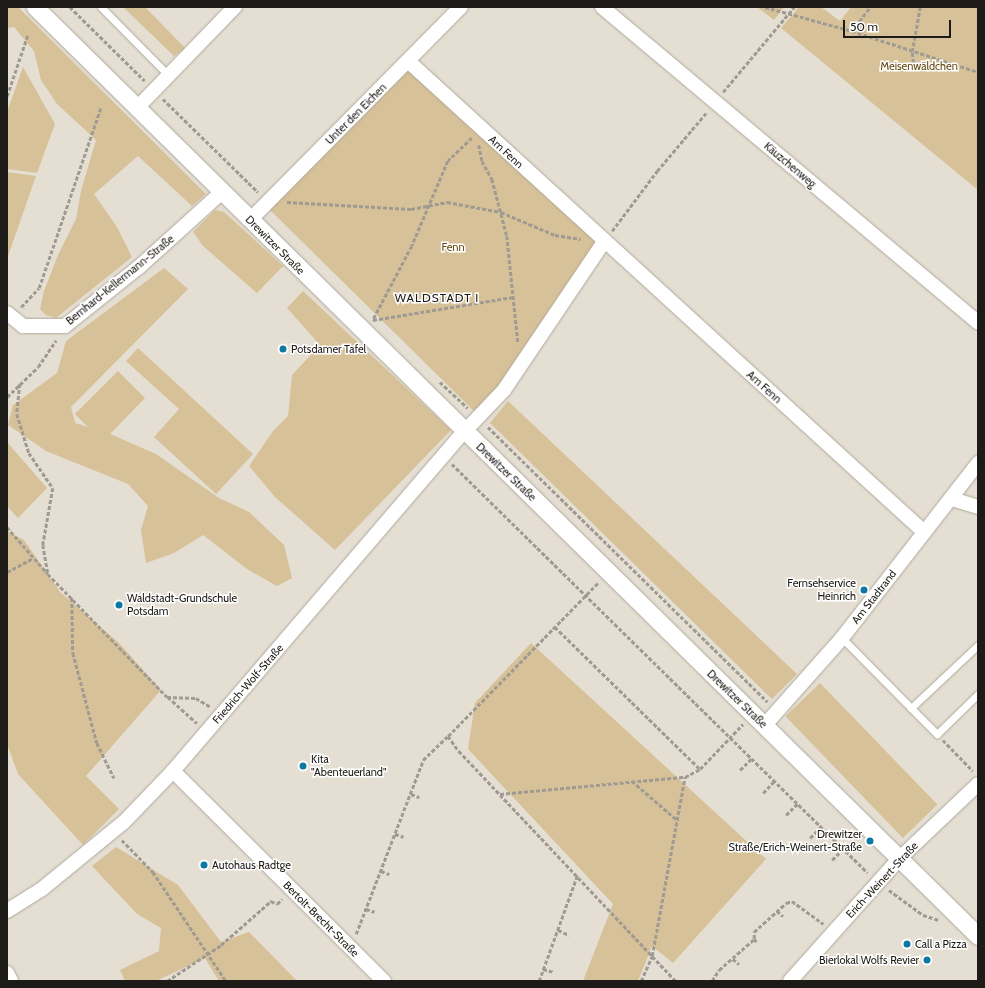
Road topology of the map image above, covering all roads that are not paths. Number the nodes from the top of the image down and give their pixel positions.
1 (35, 7) edge
2 (101, 7) edge
3 (235, 7) edge
4 (461, 7) edge
5 (602, 7) edge
6 (408, 61) junction
7 (168, 75) junction
8 (137, 108) junction
9 (221, 193) junction
10 (250, 220) junction
11 (604, 242) junction
12 (9, 315) edge
13 (978, 322) edge
14 (464, 432) junction
15 (978, 463) edge
16 (952, 499) junction
17 (978, 507) edge
18 (924, 532) junction
19 (842, 638) junction
20 (978, 645) edge
21 (978, 694) edge
22 (911, 708) junction
23 (764, 726) junction
24 (173, 771) junction
25 (978, 784) edge
26 (899, 859) junction
27 (7, 911) edge
28 (978, 936) edge
29 (7, 973) edge
30 (11, 981) edge
31 (384, 981) edge
32 (790, 981) edge

1 - 8 street, Drewitzer Straße
2 - 7 lane
3 - 7 street
4 - 6 street, Unter den Eichen
5 - 13 street, Käuzchenweg
6 - 10 street, Unter den Eichen
6 - 11 street, Am Fenn
7 - 8 street
8 - 9 street, Drewitzer Straße
9 - 10 street, Drewitzer Straße
9 - 12 street, Bernhard-Kellermann-Straße
10 - 14 street, Drewitzer Straße
11 - 14 street
11 - 18 street, Am Fenn
14 - 23 street, Drewitzer Straße
14 - 24 street, Friedrich-Wolf-Straße
15 - 16 street, Am Stadtrand
16 - 17 street
16 - 18 street, Am Stadtrand
18 - 19 street, Am Stadtrand
19 - 22 lane
19 - 23 street, Am Stadtrand
20 - 22 lane
21 - 22 lane
23 - 26 street, Drewitzer Straße
24 - 27 street, Friedrich-Wolf-Straße
24 - 31 street, Bertolt-Brecht-Straße
25 - 26 street, Erich-Weinert-Straße
26 - 28 street, Drewitzer Straße
26 - 32 street, Erich-Weinert-Straße
29 - 30 street

